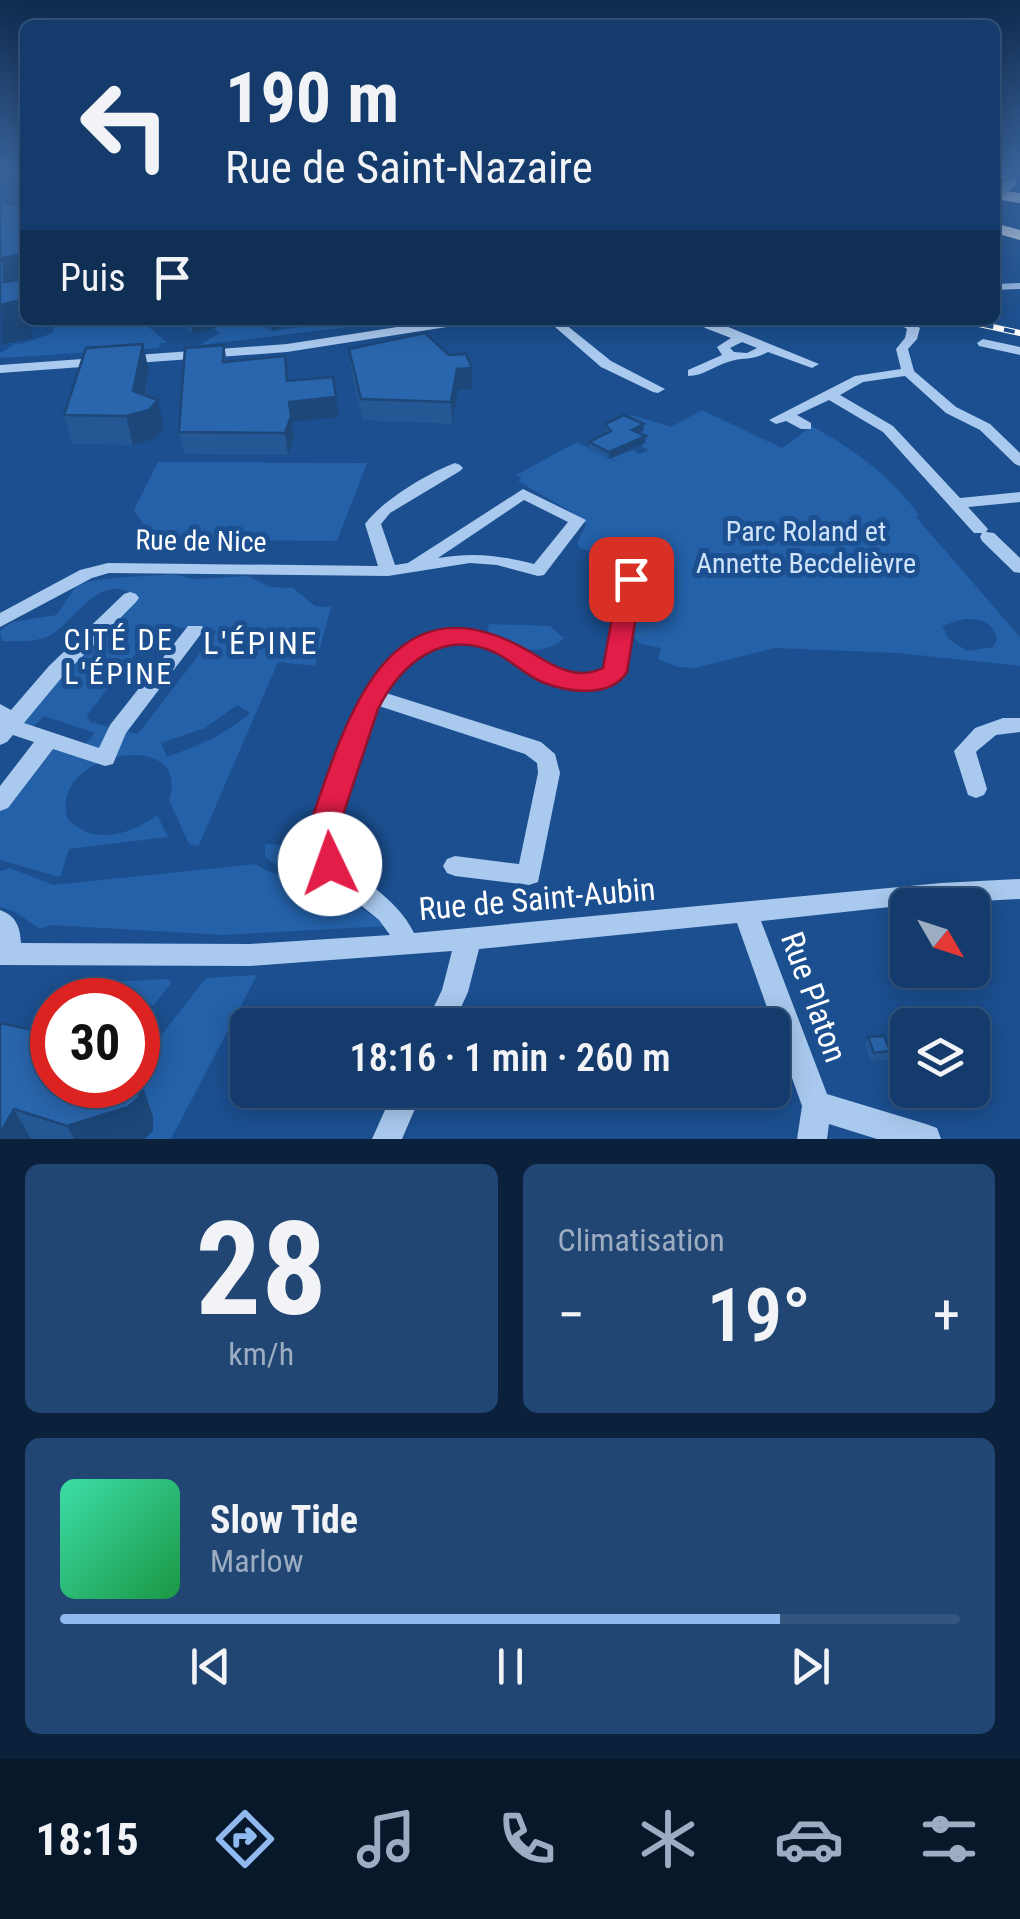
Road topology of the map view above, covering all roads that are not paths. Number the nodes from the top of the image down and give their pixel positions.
1 (434, 325) edge
2 (559, 325) edge
3 (715, 325) edge
4 (908, 325) edge
5 (740, 338) junction
6 (984, 343) dead end
7 (766, 348) junction
8 (1018, 355) edge
9 (730, 356) junction
10 (812, 364) dead end
11 (0, 369) edge
12 (908, 372) junction
13 (693, 373) dead end
14 (658, 389) dead end
15 (830, 395) junction
16 (806, 426) dead end
17 (1020, 461) edge
18 (455, 468) dead end
19 (1020, 497) edge
20 (957, 503) junction
21 (636, 548) dead end
22 (414, 566) junction
23 (1020, 568) edge
24 (388, 571) junction
25 (130, 598) dead end
26 (0, 621) edge
27 (196, 630) dead end
28 (371, 696) junction
29 (4, 725) edge
30 (1020, 726) edge
31 (47, 741) junction
32 (976, 789) dead end
33 (0, 802) edge
34 (455, 866) dead end
35 (1020, 890) edge
36 (746, 912) junction
37 (0, 921) edge
38 (468, 940) junction
39 (405, 944) junction
40 (5, 954) edge
41 (448, 1008) edge
42 (817, 1106) junction
43 (402, 1108) edge
44 (387, 1139) edge
45 (812, 1139) edge
46 (926, 1139) edge

1 - 11 street
2 - 14 street
3 - 5 street
4 - 12 street
5 - 7 street
5 - 9 street
6 - 8 street
7 - 9 street
7 - 10 street
9 - 13 street
12 - 15 street
12 - 17 street
15 - 16 street
15 - 20 street
18 - 24 street
19 - 20 street
20 - 23 street
21 - 28 street
22 - 22 street, Rue de Nice
22 - 24 street, Rue de Nice
24 - 26 street, Rue de Nice
25 - 29 street
27 - 31 street
28 - 34 street
28 - 39 street
29 - 31 street
30 - 32 street
31 - 33 street
35 - 36 street, Rue de Saint-Aubin
36 - 38 street, Rue de Saint-Aubin
36 - 42 street, Rue Platon
37 - 40 street
38 - 39 street, Rue de Saint-Aubin
38 - 41 street
39 - 40 street, Rue de Saint-Aubin
42 - 45 street, Rue Platon
42 - 46 street, Rue Platon
43 - 44 street

